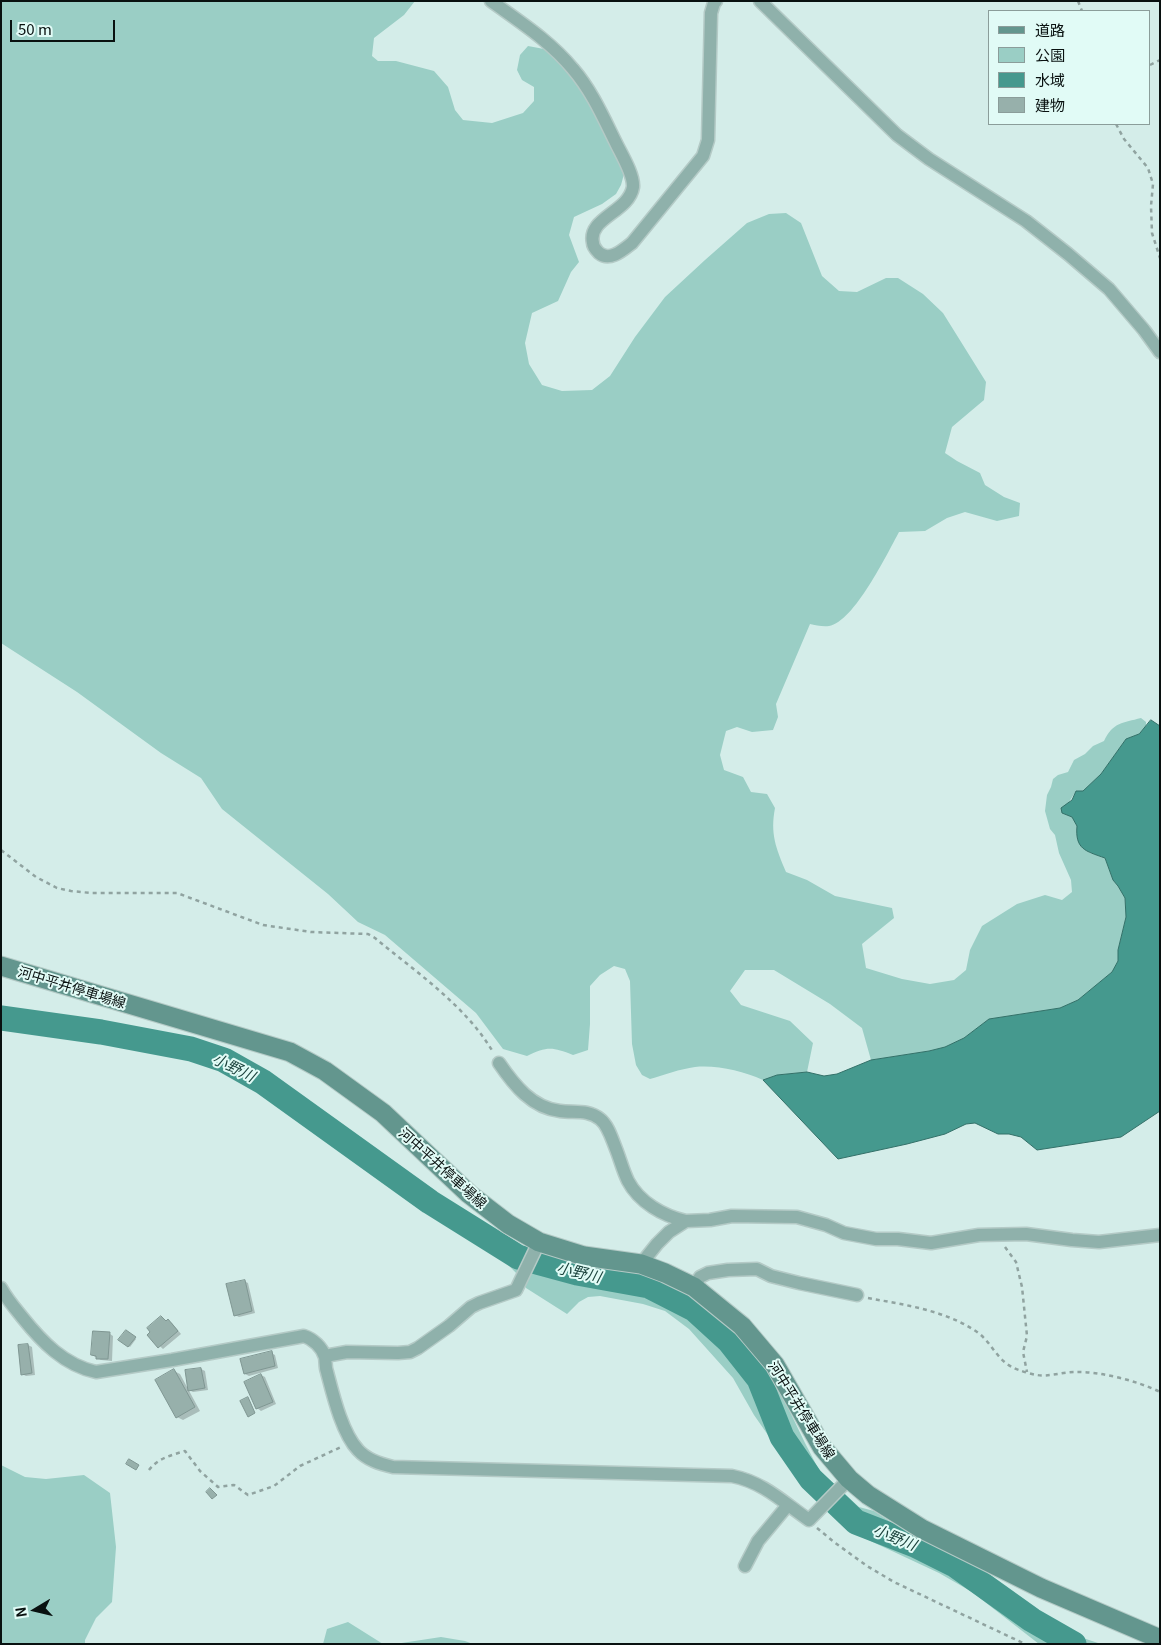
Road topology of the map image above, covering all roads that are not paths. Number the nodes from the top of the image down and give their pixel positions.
1 (491, 1) edge
2 (716, 1) edge
3 (760, 1) edge
4 (1160, 352) edge
5 (1, 966) edge
6 (499, 1064) road end
7 (686, 1221) junction
8 (1160, 1235) edge
9 (538, 1246) junction
10 (641, 1264) junction
11 (694, 1287) junction
12 (1, 1288) edge
13 (857, 1295) road end
14 (325, 1356) junction
15 (845, 1482) junction
16 (788, 1505) junction
17 (745, 1566) dead end
18 (1160, 1639) edge

1 - 2 street
3 - 4 street
5 - 9 main road, 河中平井停車場線
6 - 7 street
7 - 8 street
7 - 10 street
9 - 10 main road, 河中平井停車場線
9 - 14 street
10 - 11 main road, 河中平井停車場線
11 - 13 street
11 - 15 main road, 河中平井停車場線
12 - 14 street
14 - 16 street
15 - 16 street
15 - 18 main road, 河中平井停車場線
16 - 17 street

